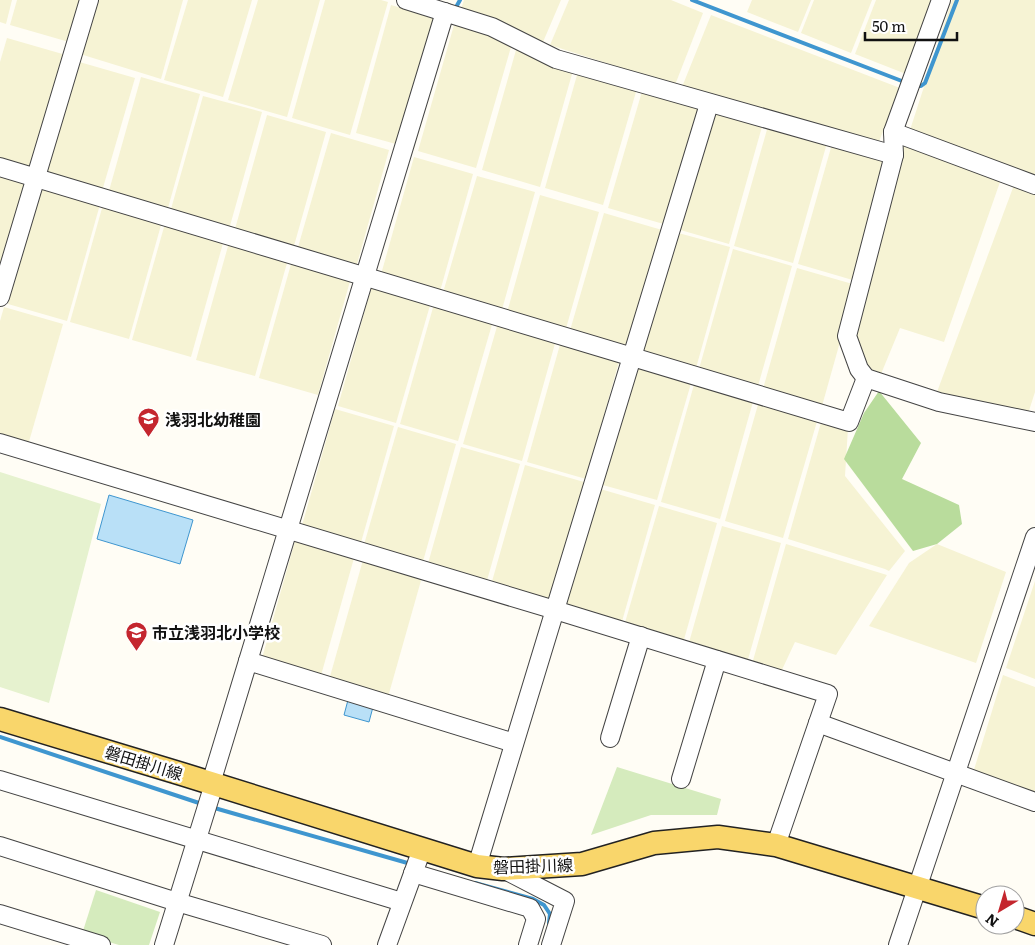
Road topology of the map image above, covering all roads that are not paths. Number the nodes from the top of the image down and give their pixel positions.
1 (89, 0) edge
2 (406, 0) edge
3 (941, 0) edge
4 (445, 12) junction
5 (709, 104) junction
6 (893, 132) junction
7 (894, 155) junction
8 (0, 168) edge
9 (36, 178) junction
10 (1035, 185) edge
11 (364, 277) junction
12 (0, 297) edge
13 (632, 358) junction
14 (866, 378) junction
15 (1035, 422) edge
16 (0, 443) edge
17 (289, 529) junction
18 (1035, 537) edge
19 (1030, 571) edge
20 (555, 610) junction
21 (642, 636) junction
22 (717, 660) junction
23 (248, 661) junction
24 (0, 720) edge
25 (818, 723) junction
26 (610, 738) dead end
27 (514, 743) junction
28 (955, 772) junction
29 (681, 778) dead end
30 (0, 780) edge
31 (212, 783) junction
32 (1035, 802) edge
33 (196, 840) junction
34 (776, 845) junction
35 (0, 846) edge
36 (422, 848) junction
37 (477, 866) junction
38 (503, 869) junction
39 (413, 873) junction
40 (918, 887) junction
41 (177, 902) junction
42 (402, 902) junction
43 (975, 905) edge
44 (0, 914) edge
45 (392, 943) edge
46 (101, 945) edge
47 (164, 945) edge
48 (322, 945) edge
49 (528, 945) edge
50 (551, 945) edge
51 (898, 945) edge

1 - 9 street
2 - 4 street
3 - 6 street
4 - 5 street
4 - 11 street
5 - 7 street
5 - 13 street
6 - 7 street
6 - 10 street
7 - 14 street
8 - 9 street
9 - 11 street
9 - 12 street
11 - 13 street
11 - 17 street
13 - 14 street
13 - 20 street
14 - 15 street
16 - 17 street
17 - 20 street
17 - 23 street
18 - 19 street
19 - 28 street
20 - 21 street
20 - 27 street
21 - 22 street
21 - 26 street
22 - 25 street
22 - 29 street
23 - 27 street
23 - 31 street
24 - 31 main road, 磐田掛川線
25 - 28 street
25 - 34 street
27 - 37 street
28 - 32 street
28 - 40 street
30 - 33 street
31 - 33 street
31 - 36 main road, 磐田掛川線
33 - 41 street
33 - 42 street
34 - 38 main road, 磐田掛川線
34 - 40 main road, 磐田掛川線
35 - 41 street
36 - 37 main road, 磐田掛川線
36 - 39 street
37 - 38 main road, 磐田掛川線
38 - 50 street
39 - 42 street
39 - 49 street
40 - 43 main road, 磐田掛川線
40 - 51 street
41 - 47 street
41 - 48 street
42 - 45 street
44 - 46 street

